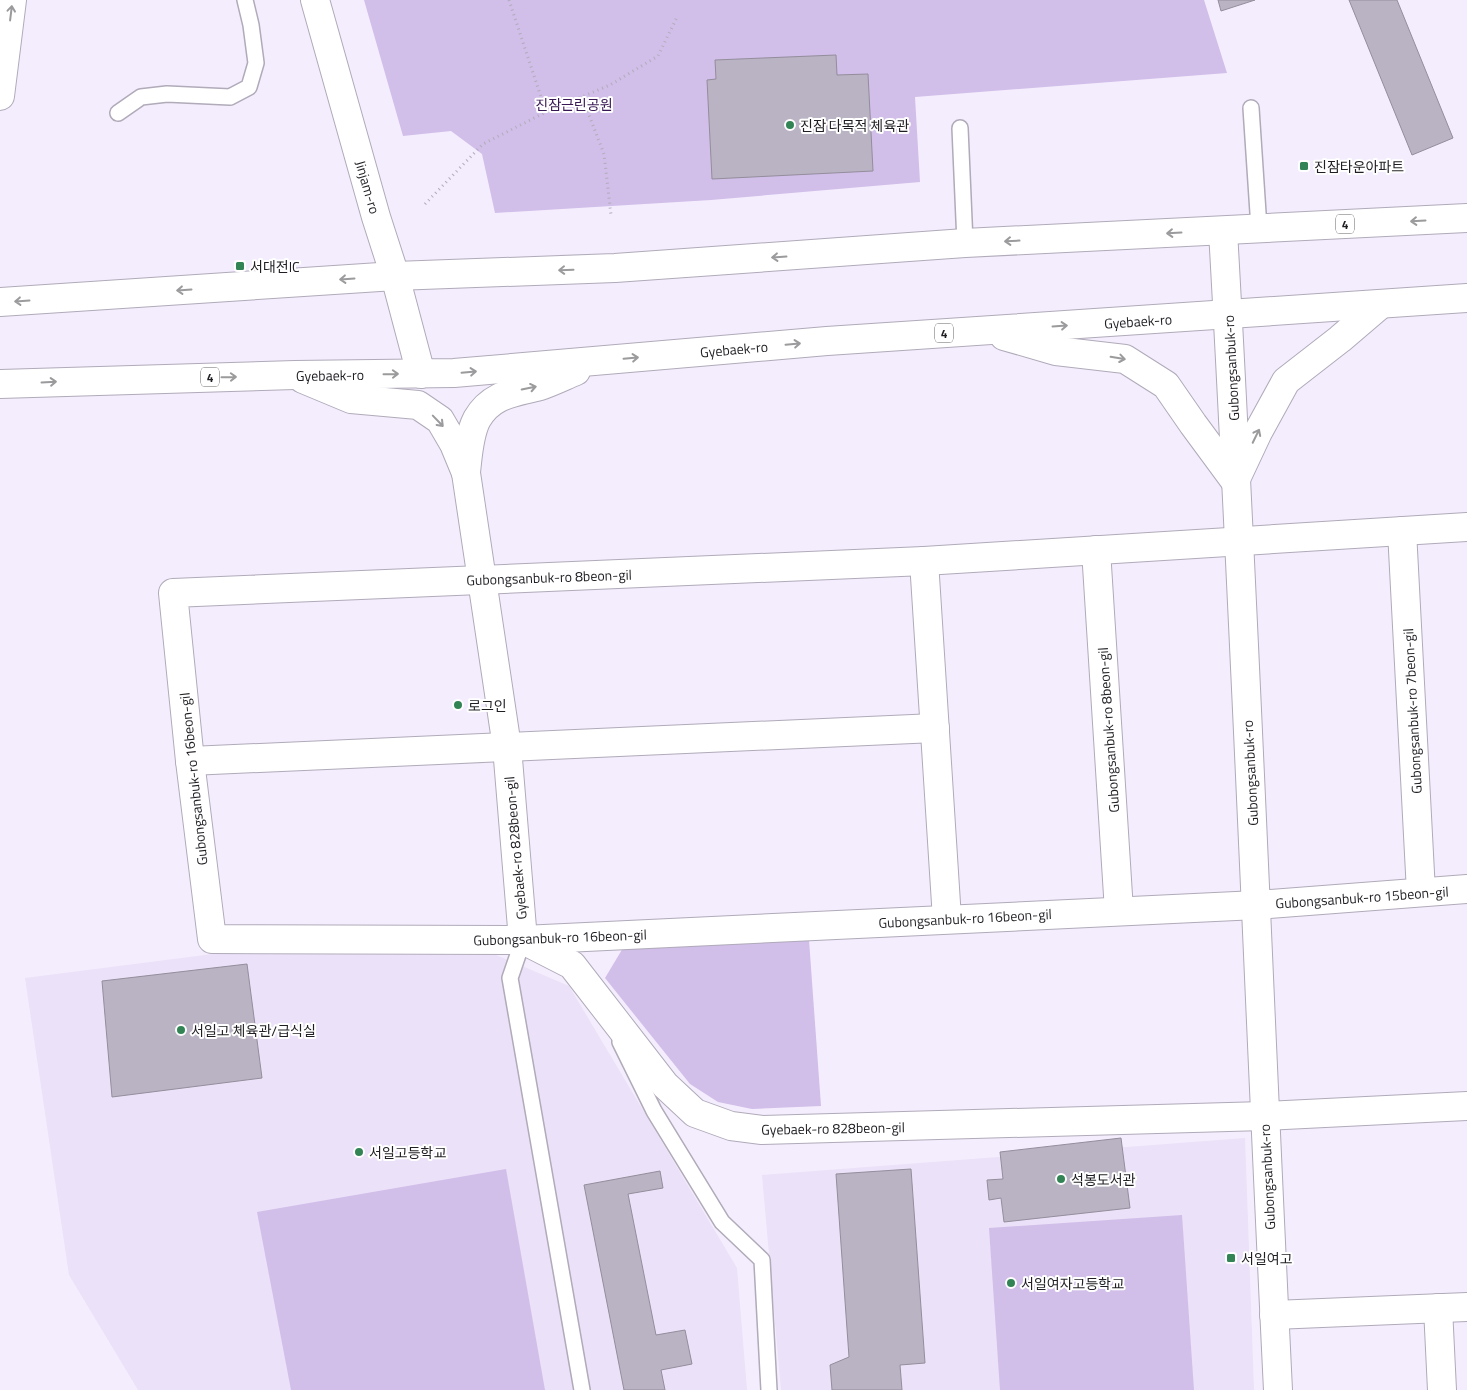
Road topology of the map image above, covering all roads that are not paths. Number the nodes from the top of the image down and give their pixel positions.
1 (12, 0) edge
2 (245, 0) edge
3 (315, 0) edge
4 (0, 96) edge
5 (1251, 108) dead end
6 (118, 113) dead end
7 (960, 128) dead end
8 (1467, 218) edge
9 (1259, 228) junction
10 (1223, 230) junction
11 (965, 243) junction
12 (395, 276) junction
13 (1467, 298) edge
14 (0, 302) edge
15 (1381, 304) junction
16 (1228, 315) junction
17 (986, 330) junction
18 (604, 360) junction
19 (421, 374) junction
20 (295, 375) junction
21 (0, 384) edge
22 (466, 473) junction
23 (1236, 480) junction
24 (1467, 527) edge
25 (1402, 531) junction
26 (1239, 541) junction
27 (1096, 550) junction
28 (924, 561) junction
29 (482, 580) junction
30 (173, 593) joint
31 (934, 728) junction
32 (507, 747) junction
33 (190, 761) junction
34 (1467, 889) edge
35 (1421, 892) junction
36 (1257, 905) junction
37 (1119, 910) junction
38 (947, 920) junction
39 (523, 940) junction
40 (599, 1001) junction
41 (1467, 1106) edge
42 (1264, 1116) junction
43 (1467, 1307) edge
44 (1438, 1308) junction
45 (1274, 1315) junction
46 (582, 1390) edge
47 (768, 1390) edge
48 (1278, 1390) edge
49 (1442, 1390) edge

4 -> 1 main road
2 - 6 lane
3 - 12 main road, Jinjam-ro
5 - 9 lane
7 - 11 lane
8 -> 9 main road, 4
9 - 10 main road, 4
10 -> 11 main road, 4
10 - 16 main road, Gubongsanbuk-ro
11 -> 12 main road, 4
12 -> 14 main road, 4
12 - 19 main road, Jinjam-ro
13 - 15 main road, Gyebaek-ro / 4
15 - 16 main road, Gyebaek-ro / 4
23 -> 15 main road
17 -> 16 main road, Gyebaek-ro / 4
16 - 23 main road, Gubongsanbuk-ro
18 -> 17 main road, Gyebaek-ro / 4
17 -> 23 main road
19 -> 18 main road, Gyebaek-ro / 4
22 -> 18 main road
20 -> 19 main road, Gyebaek-ro / 4
21 -> 20 main road, Gyebaek-ro / 4
20 -> 22 main road
22 - 29 main road, Gyebaek-ro 828beon-gil
23 - 26 main road, Gubongsanbuk-ro
24 - 25 main road
25 - 26 main road
25 - 35 main road, Gubongsanbuk-ro 7beon-gil
26 - 27 main road, Gubongsanbuk-ro 8beon-gil
26 - 36 main road, Gubongsanbuk-ro
27 - 28 main road, Gubongsanbuk-ro 8beon-gil
27 - 37 main road, Gubongsanbuk-ro 8beon-gil
28 - 29 main road, Gubongsanbuk-ro 8beon-gil
28 - 31 main road
29 - 30 main road, Gubongsanbuk-ro 8beon-gil
29 - 32 main road, Gyebaek-ro 828beon-gil
30 - 33 main road, Gubongsanbuk-ro 16beon-gil
31 - 32 main road
31 - 38 main road
32 - 33 main road
32 - 39 main road, Gyebaek-ro 828beon-gil
33 - 39 main road, Gubongsanbuk-ro 16beon-gil
34 - 35 main road, Gubongsanbuk-ro 15beon-gil
35 - 36 main road, Gubongsanbuk-ro 15beon-gil
36 - 37 main road, Gubongsanbuk-ro 16beon-gil
36 - 42 main road, Gubongsanbuk-ro
37 - 38 main road, Gubongsanbuk-ro 16beon-gil
38 - 39 main road, Gubongsanbuk-ro 16beon-gil
39 - 40 main road, Gyebaek-ro 828beon-gil
39 - 46 lane
40 - 42 main road, Gyebaek-ro 828beon-gil
40 - 47 lane
41 - 42 main road, Gyebaek-ro 828beon-gil
42 - 45 main road, Gubongsanbuk-ro
43 - 44 main road
44 - 45 main road
44 - 49 main road
45 - 48 main road, Gubongsanbuk-ro

